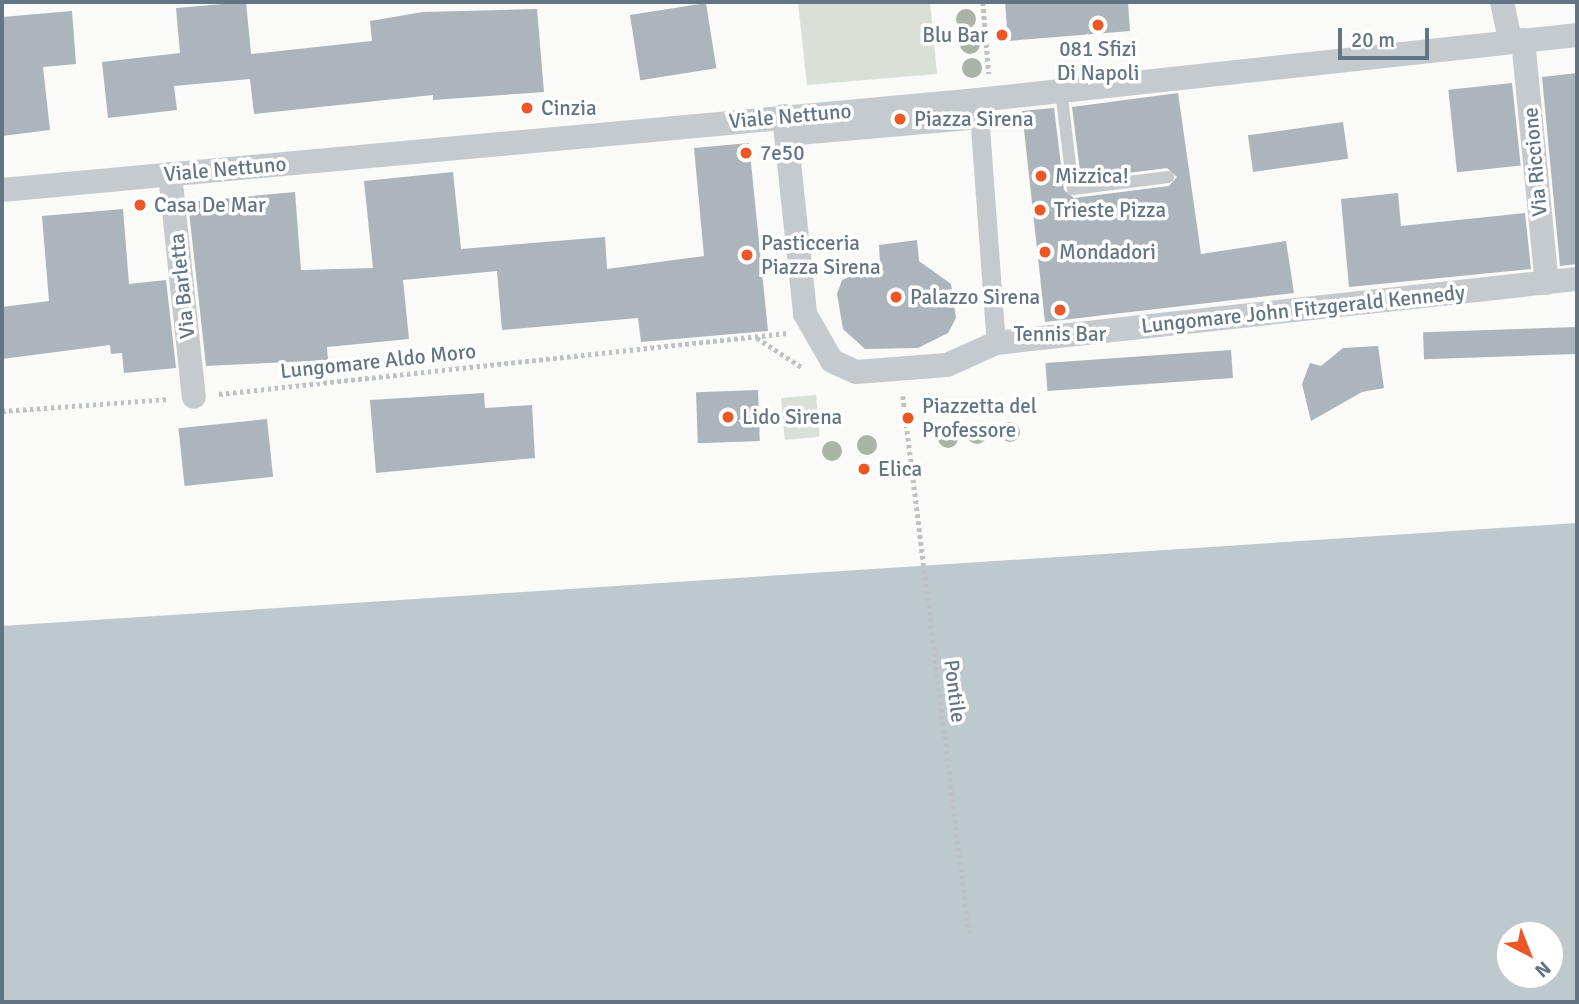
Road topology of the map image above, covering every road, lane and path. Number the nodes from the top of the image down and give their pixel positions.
1 (983, 2) edge
2 (1502, 2) edge
3 (1577, 35) edge
4 (1516, 41) junction
5 (1061, 90) junction
6 (983, 106) junction
7 (786, 126) junction
8 (170, 174) junction
9 (1168, 177) dead end
10 (2, 190) edge
11 (1577, 279) edge
12 (1547, 283) junction
13 (757, 338) dead end
14 (996, 343) junction
15 (903, 396) dead end
16 (194, 397) junction
17 (2, 411) edge
18 (969, 933) dead end

1 - 6 path
2 - 4 street, Via Riccione
3 - 4 street, Viale Nettuno
4 - 5 street, Viale Nettuno
4 - 12 street, Via Riccione
5 - 6 street, Viale Nettuno
5 - 9 lane
6 - 7 street, Viale Nettuno
6 - 14 street
7 - 8 street, Viale Nettuno
7 - 14 street
8 - 10 street, Viale Nettuno
8 - 16 street, Via Barletta
11 - 12 street, Lungomare John Fitzgerald Kennedy
12 - 14 street, Lungomare John Fitzgerald Kennedy
13 - 16 path, Lungomare Aldo Moro
15 - 18 path, Pontile
16 - 17 path, Lungomare Aldo Moro

